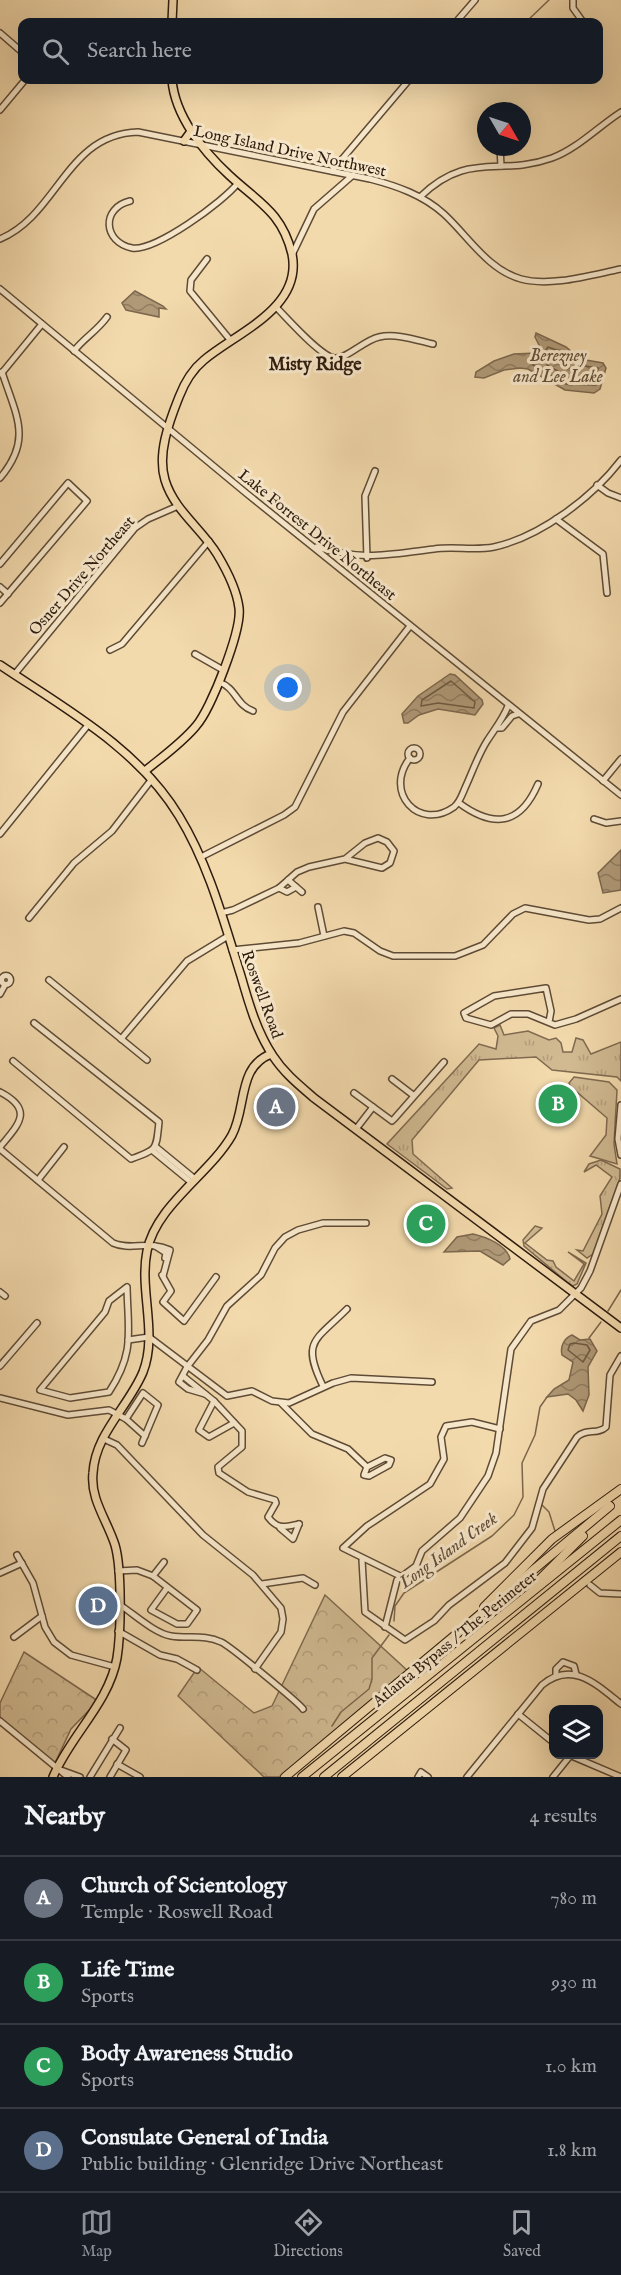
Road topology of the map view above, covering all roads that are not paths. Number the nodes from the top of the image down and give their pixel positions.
1 (173, 0) edge
2 (475, 0) edge
3 (573, 0) edge
4 (172, 18) edge
5 (459, 18) edge
6 (580, 18) edge
7 (0, 33) edge
8 (18, 49) edge
9 (22, 84) edge
10 (173, 84) edge
11 (406, 84) edge
12 (0, 110) edge
13 (621, 112) edge
14 (192, 130) junction
15 (184, 141) junction
16 (202, 144) junction
17 (500, 156) edge
18 (501, 166) junction
19 (332, 171) junction
20 (352, 176) junction
21 (238, 183) junction
22 (420, 196) junction
23 (130, 201) dead end
24 (0, 239) edge
25 (292, 255) junction
26 (207, 259) dead end
27 (621, 269) edge
28 (0, 290) edge
29 (275, 306) junction
30 (107, 317) dead end
31 (42, 324) junction
32 (231, 341) junction
33 (433, 344) dead end
34 (74, 351) junction
35 (1, 374) edge
36 (168, 429) junction
37 (620, 461) edge
38 (375, 471) dead end
39 (0, 478) edge
40 (597, 485) junction
41 (621, 498) edge
42 (178, 506) junction
43 (556, 519) junction
44 (208, 541) junction
45 (311, 546) junction
46 (368, 558) junction
47 (0, 564) edge
48 (0, 587) edge
49 (608, 593) dead end
50 (8, 594) junction
51 (0, 603) edge
52 (410, 626) junction
53 (110, 650) dead end
54 (195, 654) dead end
55 (0, 665) edge
56 (223, 670) junction
57 (14, 675) junction
58 (219, 682) junction
59 (508, 706) junction
60 (253, 711) dead end
61 (518, 714) junction
62 (502, 722) junction
63 (88, 725) junction
64 (410, 758) dead end
65 (621, 759) edge
66 (145, 771) junction
67 (152, 779) junction
68 (603, 781) junction
69 (538, 784) dead end
70 (621, 795) edge
71 (459, 803) junction
72 (594, 819) dead end
73 (621, 821) edge
74 (0, 834) edge
75 (201, 857) junction
76 (345, 859) junction
77 (288, 880) junction
78 (296, 887) junction
79 (279, 888) junction
80 (302, 892) dead end
81 (318, 907) dead end
82 (621, 908) edge
83 (233, 910) junction
84 (220, 912) junction
85 (28, 918) dead end
86 (224, 923) junction
87 (228, 936) junction
88 (324, 936) junction
89 (232, 950) junction
90 (2, 975) edge
91 (49, 980) dead end
92 (0, 994) edge
93 (621, 999) edge
94 (549, 1022) junction
95 (34, 1023) dead end
96 (121, 1039) junction
97 (272, 1054) junction
98 (147, 1060) dead end
99 (13, 1061) dead end
100 (444, 1062) dead end
101 (392, 1079) dead end
102 (0, 1092) edge
103 (354, 1093) dead end
104 (412, 1095) junction
105 (621, 1105) edge
106 (373, 1107) junction
107 (356, 1129) junction
108 (64, 1147) dead end
109 (0, 1148) edge
110 (155, 1149) junction
111 (621, 1155) edge
112 (38, 1180) junction
113 (194, 1181) junction
114 (621, 1184) edge
115 (366, 1223) dead end
116 (152, 1246) junction
117 (216, 1277) dead end
118 (575, 1295) junction
119 (347, 1309) dead end
120 (37, 1323) dead end
121 (621, 1328) edge
122 (149, 1337) junction
123 (128, 1340) junction
124 (621, 1356) edge
125 (621, 1362) edge
126 (0, 1366) edge
127 (187, 1367) junction
128 (610, 1377) junction
129 (432, 1382) dead end
130 (323, 1386) junction
131 (0, 1398) edge
132 (214, 1401) junction
133 (281, 1403) junction
134 (117, 1414) junction
135 (126, 1419) junction
136 (234, 1423) junction
137 (500, 1429) junction
138 (145, 1436) junction
139 (104, 1439) junction
140 (142, 1443) dead end
141 (367, 1467) junction
142 (621, 1490) edge
143 (610, 1506) junction
144 (621, 1520) edge
145 (280, 1528) dead end
146 (621, 1536) edge
147 (621, 1552) edge
148 (17, 1555) dead end
149 (362, 1560) junction
150 (164, 1562) dead end
151 (21, 1563) junction
152 (118, 1571) junction
153 (0, 1573) edge
154 (153, 1576) junction
155 (400, 1576) junction
156 (262, 1584) junction
157 (315, 1585) dead end
158 (590, 1585) dead end
159 (167, 1588) junction
160 (621, 1594) edge
161 (118, 1604) junction
162 (506, 1614) junction
163 (42, 1616) junction
164 (385, 1627) junction
165 (118, 1631) junction
166 (459, 1634) junction
167 (15, 1636) dead end
168 (115, 1667) junction
169 (255, 1669) junction
170 (196, 1670) dead end
171 (576, 1674) junction
172 (556, 1676) junction
173 (621, 1704) edge
174 (303, 1709) dead end
175 (518, 1714) junction
176 (0, 1721) edge
177 (120, 1728) dead end
178 (111, 1739) junction
179 (549, 1739) edge
180 (565, 1759) edge
181 (578, 1759) edge
182 (117, 1764) junction
183 (57, 1768) junction
184 (420, 1774) edge
185 (53, 1777) edge
186 (68, 1777) edge
187 (80, 1777) edge
188 (90, 1777) edge
189 (110, 1777) edge
190 (140, 1777) edge
191 (285, 1777) edge
192 (302, 1777) edge
193 (324, 1777) edge
194 (342, 1777) edge
195 (428, 1777) edge
196 (467, 1777) edge
197 (553, 1777) edge
198 (621, 1777) edge

1 - 4 main road
2 - 5 street
3 - 6 street
7 - 8 street
9 - 12 street
10 - 14 main road
11 - 19 street
13 - 18 street
14 - 15 main road
14 - 16 main road
15 - 16 street, Long Island Drive Northwest
15 - 24 street, Long Island Drive Northwest
16 - 19 street, Long Island Drive Northwest
16 - 21 main road
17 - 18 street
18 - 22 street
19 - 20 street, Long Island Drive Northwest
20 - 22 street, Long Island Drive Northwest
20 - 25 street
21 - 23 street
21 - 25 main road
22 - 27 street, Long Island Drive Northwest
25 - 29 main road
26 - 32 street
28 - 31 street, Lake Forrest Drive Northeast
29 - 32 main road
29 - 33 street
30 - 34 street
31 - 34 street, Lake Forrest Drive Northeast
31 - 35 street
32 - 36 main road
34 - 36 street, Lake Forrest Drive Northeast
35 - 39 street
36 - 42 main road
36 - 45 street, Lake Forrest Drive Northeast
37 - 40 street
38 - 46 street
40 - 41 street
40 - 43 street
42 - 44 main road
42 - 57 street, Osner Drive Northeast
43 - 46 street
43 - 49 street
44 - 53 street
44 - 56 main road
45 - 46 street
45 - 52 street, Lake Forrest Drive Northeast
47 - 50 street
48 - 50 street
50 - 51 street
52 - 59 street, Lake Forrest Drive Northeast
52 - 75 street
54 - 56 street
55 - 57 main road, Roswell Road
56 - 58 main road
57 - 63 main road, Roswell Road
58 - 60 street
58 - 66 main road
59 - 61 street, Lake Forrest Drive Northeast
59 - 62 street
61 - 62 street
61 - 68 street, Lake Forrest Drive Northeast
62 - 71 street
63 - 66 main road, Roswell Road
63 - 74 street
64 - 71 street
65 - 68 street
66 - 67 main road, Roswell Road
67 - 75 main road, Roswell Road
67 - 85 street
68 - 70 street, Lake Forrest Drive Northeast
69 - 71 street
72 - 73 street
75 - 84 main road, Roswell Road
76 - 76 street
76 - 77 street
77 - 78 street
77 - 79 street
78 - 79 street
78 - 80 street
79 - 83 street
81 - 88 street
82 - 88 street
83 - 84 street
83 - 86 street
84 - 86 main road, Roswell Road
86 - 87 main road, Roswell Road
87 - 89 main road, Roswell Road
87 - 96 street
88 - 89 street
89 - 97 main road, Roswell Road
90 - 92 street
91 - 96 street
93 - 94 street
94 - 94 street
95 - 110 street
96 - 98 street
97 - 107 main road, Roswell Road
97 - 113 main road
99 - 110 street
100 - 104 street
101 - 104 street
102 - 109 street
103 - 106 street
104 - 106 street
105 - 111 street
106 - 107 street
107 - 118 main road, Roswell Road
108 - 112 street
109 - 112 street
110 - 113 street
112 - 116 street
113 - 116 main road
114 - 118 street
115 - 127 street
116 - 117 street
116 - 122 main road
118 - 121 main road, Roswell Road
118 - 137 street
119 - 130 street
120 - 126 street
122 - 123 street
122 - 127 street
122 - 134 main road
123 - 123 street
124 - 128 street
125 - 128 street
127 - 132 street
127 - 133 street
128 - 164 street
129 - 130 street
130 - 133 street
131 - 134 street
132 - 136 street
132 - 136 street
133 - 141 street
134 - 135 street
134 - 139 main road
135 - 138 street
135 - 138 street
136 - 145 street
137 - 149 street
137 - 155 street
138 - 140 street
139 - 152 main road
139 - 156 street
141 - 141 street
142 - 143 highway
142 - 166 highway
143 - 162 highway
143 - 166 highway
144 - 162 highway, Atlanta Bypass / The Perimeter
146 - 193 highway, Atlanta Bypass / The Perimeter
147 - 194 highway
148 - 151 street
149 - 155 street
149 - 164 street
150 - 154 street
151 - 153 street
151 - 163 street
152 - 154 street
152 - 161 main road
154 - 159 street
155 - 164 street
156 - 157 street
156 - 169 street
158 - 160 street
159 - 159 street
161 - 165 main road
161 - 169 street
162 - 192 highway, Atlanta Bypass / The Perimeter
163 - 167 street
163 - 168 street
165 - 168 main road
165 - 170 street
166 - 191 highway
168 - 183 main road
169 - 174 street
171 - 172 street
171 - 172 street
171 - 173 street
172 - 175 street
175 - 179 street
175 - 196 street
176 - 183 street
177 - 178 street
178 - 182 street
178 - 188 street
180 - 197 street
181 - 198 street
182 - 189 street
182 - 190 street
183 - 185 main road
183 - 186 street
183 - 187 street
184 - 195 street

